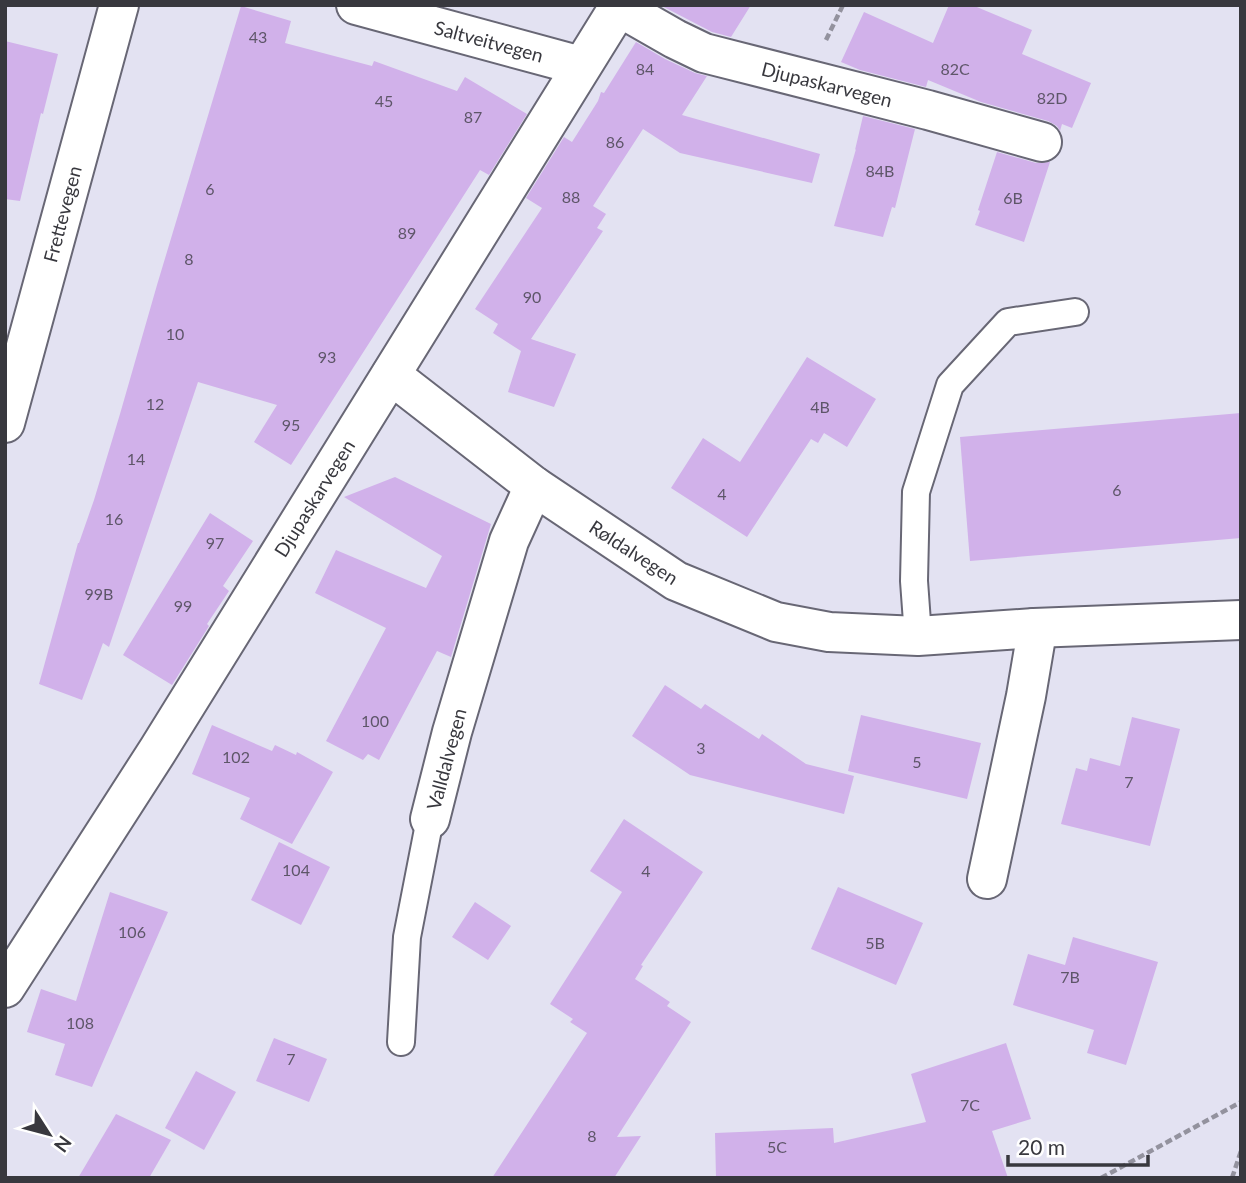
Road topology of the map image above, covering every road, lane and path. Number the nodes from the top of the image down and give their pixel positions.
1 (119, 5) edge
2 (356, 5) edge
3 (620, 6) edge
4 (581, 66) junction
5 (1042, 142) dead end
6 (1075, 312) dead end
7 (391, 375) junction
8 (5, 424) edge
9 (534, 486) junction
10 (1241, 620) edge
11 (1034, 628) junction
12 (918, 636) junction
13 (430, 820) joint
14 (987, 879) dead end
15 (5, 988) edge
16 (401, 1042) dead end
17 (1241, 1102) edge
18 (1241, 1151) edge
19 (1101, 1178) edge
20 (1232, 1178) edge

1 - 8 street, Frettevegen
2 - 4 street, Saltveitvegen
3 - 4 street, Djupaskarvegen
3 - 5 street, Djupaskarvegen
4 - 7 street, Djupaskarvegen
6 - 12 lane
7 - 9 street, Røldalvegen
7 - 15 street, Djupaskarvegen
9 - 12 street, Røldalvegen
9 - 13 street, Valldalvegen
10 - 11 street, Røldalvegen
11 - 12 street, Røldalvegen
11 - 14 street
13 - 16 lane, Valldalvegen
17 - 19 path
18 - 20 path

